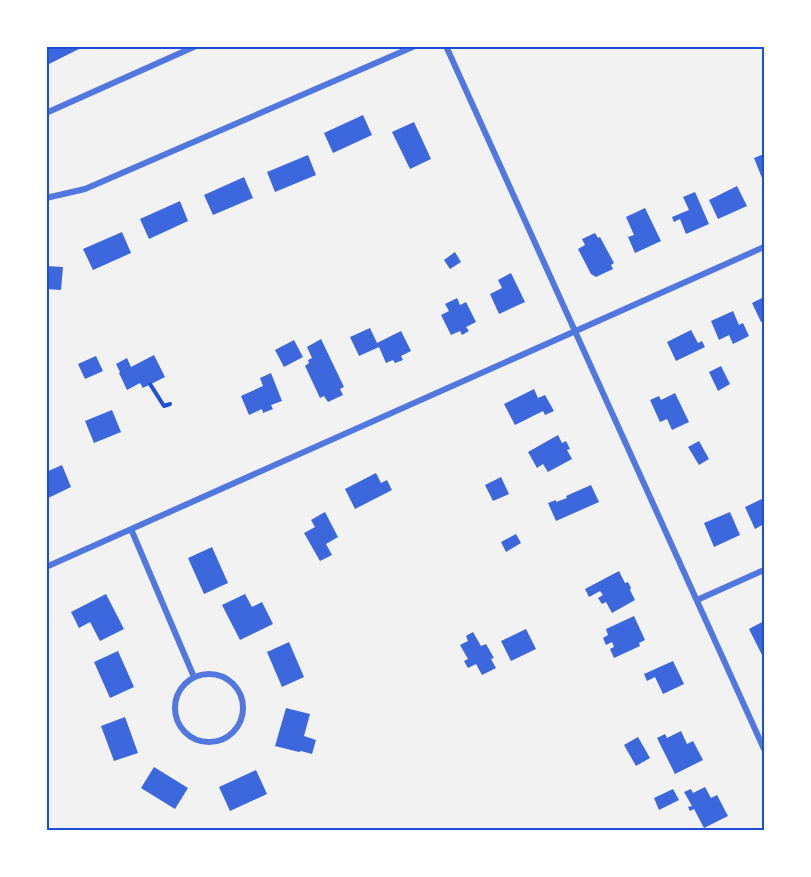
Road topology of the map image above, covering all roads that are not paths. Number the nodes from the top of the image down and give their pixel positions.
1 (196, 46) edge
2 (416, 46) edge
3 (446, 46) edge
4 (46, 113) edge
5 (46, 198) edge
6 (765, 248) edge
7 (576, 332) junction
8 (131, 529) junction
9 (46, 567) edge
10 (765, 570) edge
11 (697, 600) junction
12 (194, 677) junction
13 (765, 749) edge

1 - 4 street
2 - 5 street
3 - 7 street
6 - 7 street
7 - 8 street
7 - 11 street
8 - 9 street
8 - 12 street
10 - 11 street
11 - 13 street
12 - 12 street

